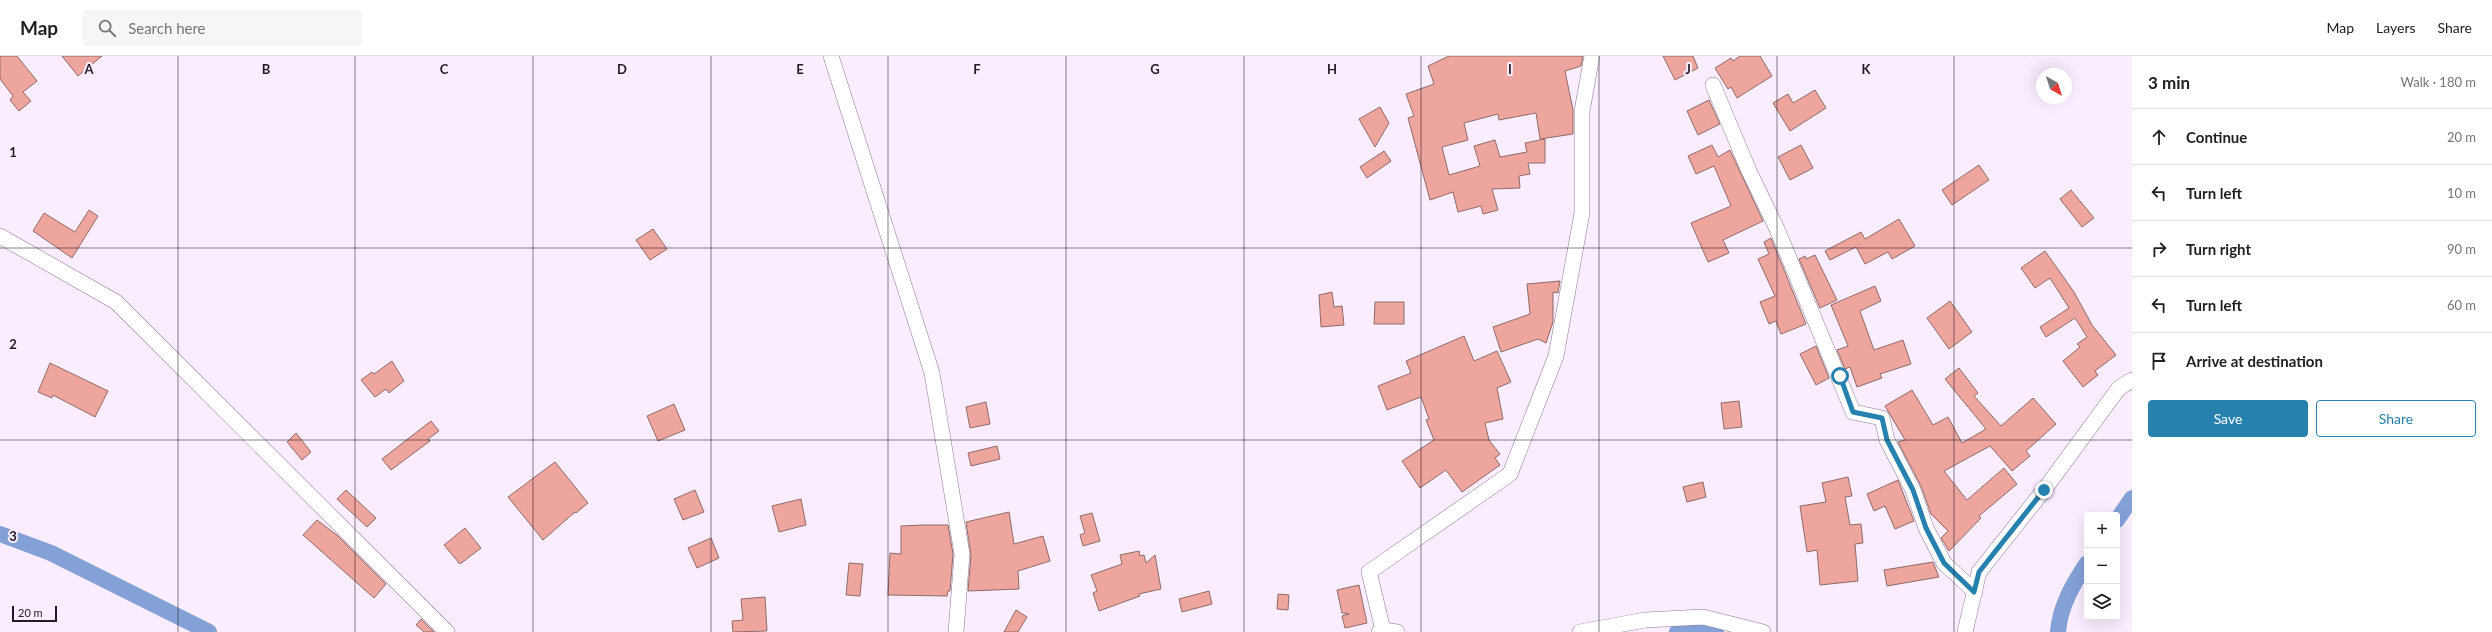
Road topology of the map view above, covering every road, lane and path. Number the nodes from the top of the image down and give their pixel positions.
1 (831, 56) edge
2 (1592, 56) edge
3 (1713, 85) dead end
4 (0, 236) edge
5 (2132, 380) edge
6 (1974, 592) junction
7 (1386, 631) edge
8 (447, 632) edge
9 (956, 632) edge
10 (1580, 632) edge
11 (1763, 632) edge
12 (1965, 632) edge

1 - 9 street
2 - 7 street
3 - 6 street
4 - 8 street
5 - 6 street
6 - 12 street
10 - 11 street

